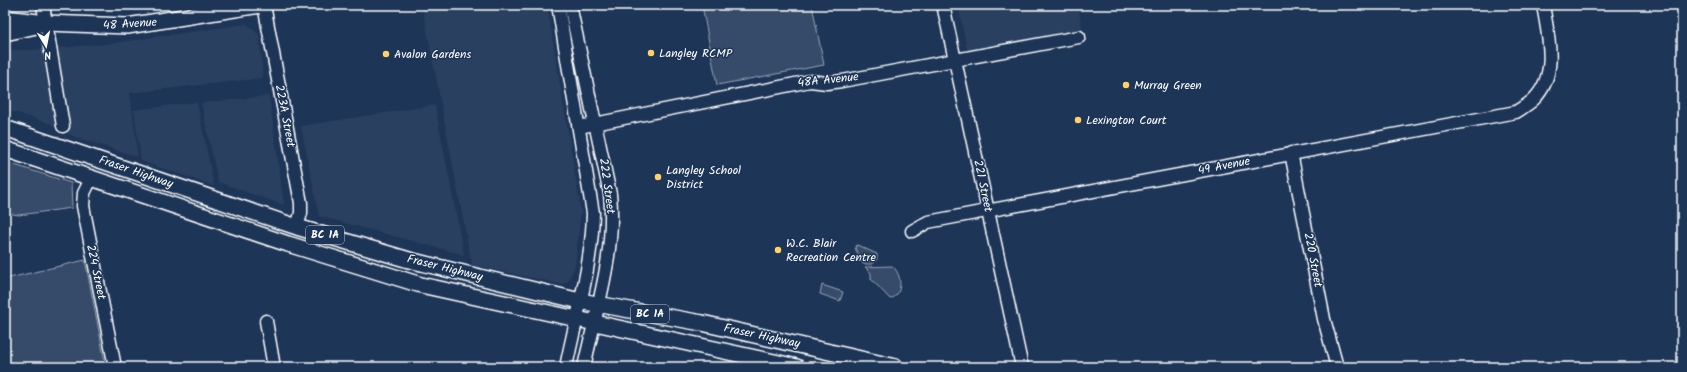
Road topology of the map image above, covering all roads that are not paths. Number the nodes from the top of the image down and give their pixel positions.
1 (43, 5) edge
2 (261, 5) edge
3 (264, 5) edge
4 (558, 5) edge
5 (570, 5) edge
6 (943, 5) edge
7 (1543, 5) edge
8 (5, 18) edge
9 (46, 23) junction
10 (5, 33) edge
11 (1079, 37) dead end
12 (955, 60) junction
13 (596, 124) junction
14 (63, 126) dead end
15 (579, 127) junction
16 (5, 128) edge
17 (5, 149) edge
18 (1292, 153) junction
19 (92, 177) junction
20 (988, 210) junction
21 (297, 227) junction
22 (912, 231) dead end
23 (580, 301) junction
24 (597, 304) junction
25 (576, 318) junction
26 (266, 321) dead end
27 (594, 322) junction
28 (116, 367) edge
29 (274, 367) edge
30 (566, 367) edge
31 (584, 367) edge
32 (797, 367) edge
33 (896, 367) edge
34 (1022, 367) edge
35 (1337, 367) edge

1 - 9 street
2 - 9 main road, 48 Avenue
3 - 21 street, 223A Street
4 - 15 street, 222 Street
5 - 13 street, 222 Street
6 - 12 street, 221 Street
7 - 18 street, 49 Avenue
8 - 9 main road, 48 Avenue
9 - 10 main road, 48 Avenue
9 - 14 street
11 - 12 street, 48A Avenue
12 - 13 street, 48A Avenue
12 - 20 street, 221 Street
13 - 15 street, 48A Avenue
13 - 24 street, 222 Street
15 - 23 street, 222 Street
16 - 21 main road, Fraser Highway / BC 1A
17 - 19 main road, Fraser Highway / BC 1A
18 - 20 street, 49 Avenue
18 - 35 street, 220 Street
19 - 25 main road, Fraser Highway / BC 1A
19 - 28 street, 224 Street
20 - 22 street, 49 Avenue
20 - 34 street, 221 Street
21 - 23 main road, Fraser Highway / BC 1A
23 - 24 main road, Fraser Highway / BC 1A
23 - 25 street, 222 Street
24 - 27 street, 222 Street
24 - 33 main road, Fraser Highway / BC 1A
25 - 27 main road, Fraser Highway / BC 1A
25 - 30 street, 222 Street
26 - 29 street
27 - 31 street, 222 Street
27 - 32 main road, Fraser Highway / BC 1A

